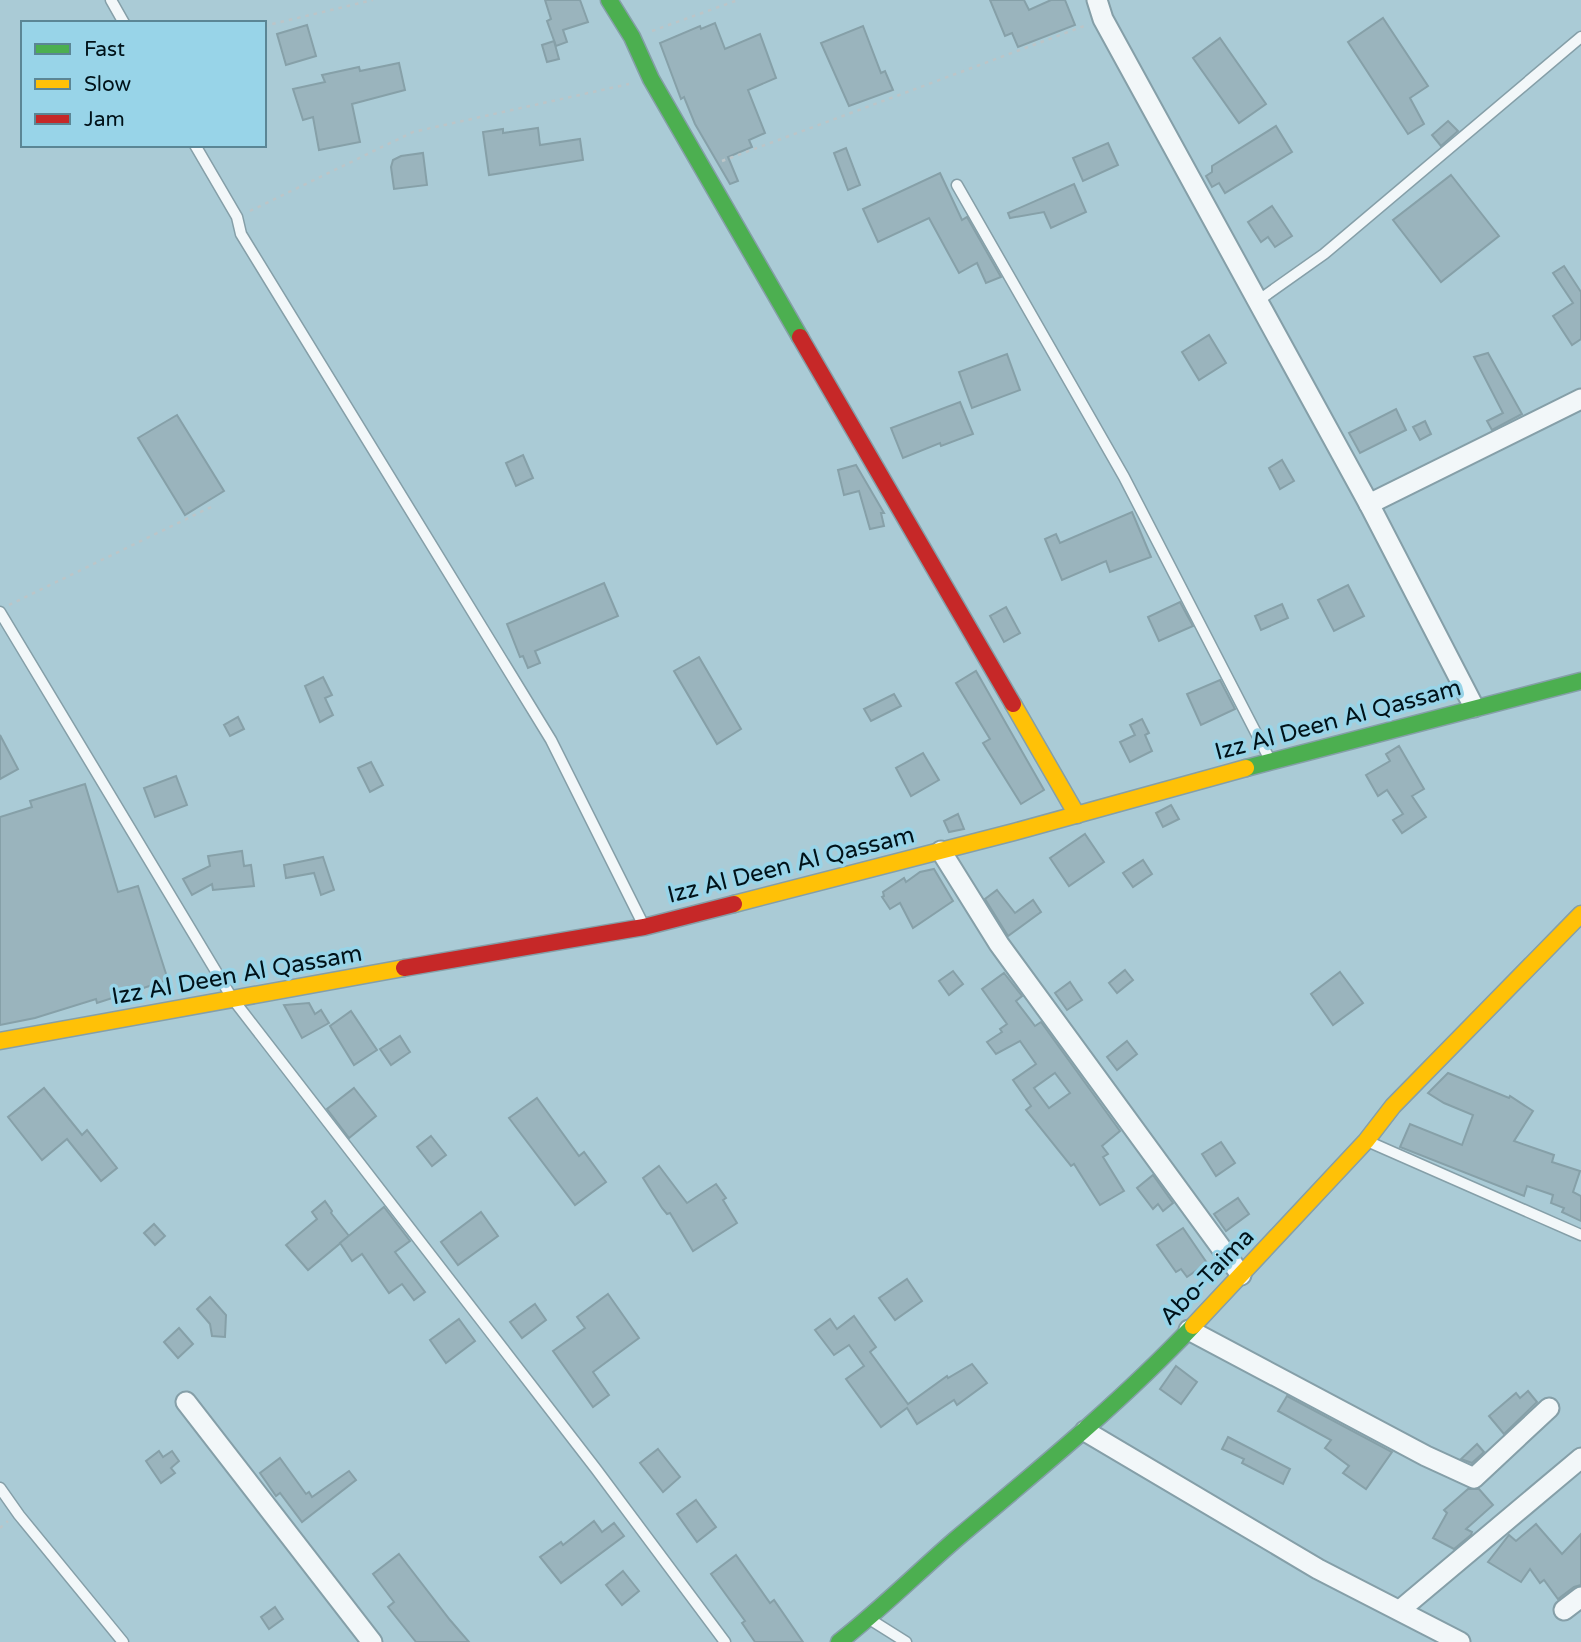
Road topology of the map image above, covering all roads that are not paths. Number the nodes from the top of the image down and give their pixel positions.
1 (111, 0) edge
2 (609, 0) edge
3 (1097, 0) edge
4 (123, 21) edge
5 (1581, 37) edge
6 (196, 147) edge
7 (957, 185) dead end
8 (1259, 300) junction
9 (1581, 399) edge
10 (1369, 504) junction
11 (0, 611) edge
12 (1581, 681) edge
13 (1474, 707) junction
14 (1270, 761) junction
15 (1077, 816) junction
16 (941, 851) junction
17 (1581, 914) edge
18 (644, 927) junction
19 (232, 998) junction
20 (0, 1041) edge
21 (1366, 1141) junction
22 (1581, 1235) edge
23 (1241, 1275) junction
24 (1189, 1330) junction
25 (186, 1402) dead end
26 (1549, 1408) dead end
27 (1085, 1432) junction
28 (1581, 1458) edge
29 (0, 1488) edge
30 (1581, 1597) edge
31 (1400, 1610) junction
32 (1564, 1610) dead end
33 (869, 1619) junction
34 (123, 1642) edge
35 (372, 1642) edge
36 (725, 1642) edge
37 (839, 1642) edge
38 (906, 1642) edge
39 (1460, 1642) edge

1 - 4 lane
2 - 15 street
3 - 8 street
5 - 8 lane
6 - 18 lane
7 - 14 lane
8 - 10 street
9 - 10 street
10 - 13 street
11 - 19 lane
12 - 13 street, Izz Al Deen Al Qassam
13 - 14 street, Izz Al Deen Al Qassam
14 - 15 street, Izz Al Deen Al Qassam
15 - 16 street, Izz Al Deen Al Qassam
16 - 18 street, Izz Al Deen Al Qassam
16 - 23 street
17 - 21 street, Abo-Taima
18 - 19 street, Izz Al Deen Al Qassam
19 - 20 street, Izz Al Deen Al Qassam
19 - 36 lane
21 - 22 lane
21 - 23 street, Abo-Taima
23 - 24 street, Abo-Taima
24 - 26 street
24 - 27 street, Abo-Taima
25 - 35 street
27 - 31 street
27 - 33 street, Abo-Taima
28 - 31 street
29 - 34 lane
30 - 32 street
31 - 39 street
33 - 37 street, Abo-Taima
33 - 38 lane

